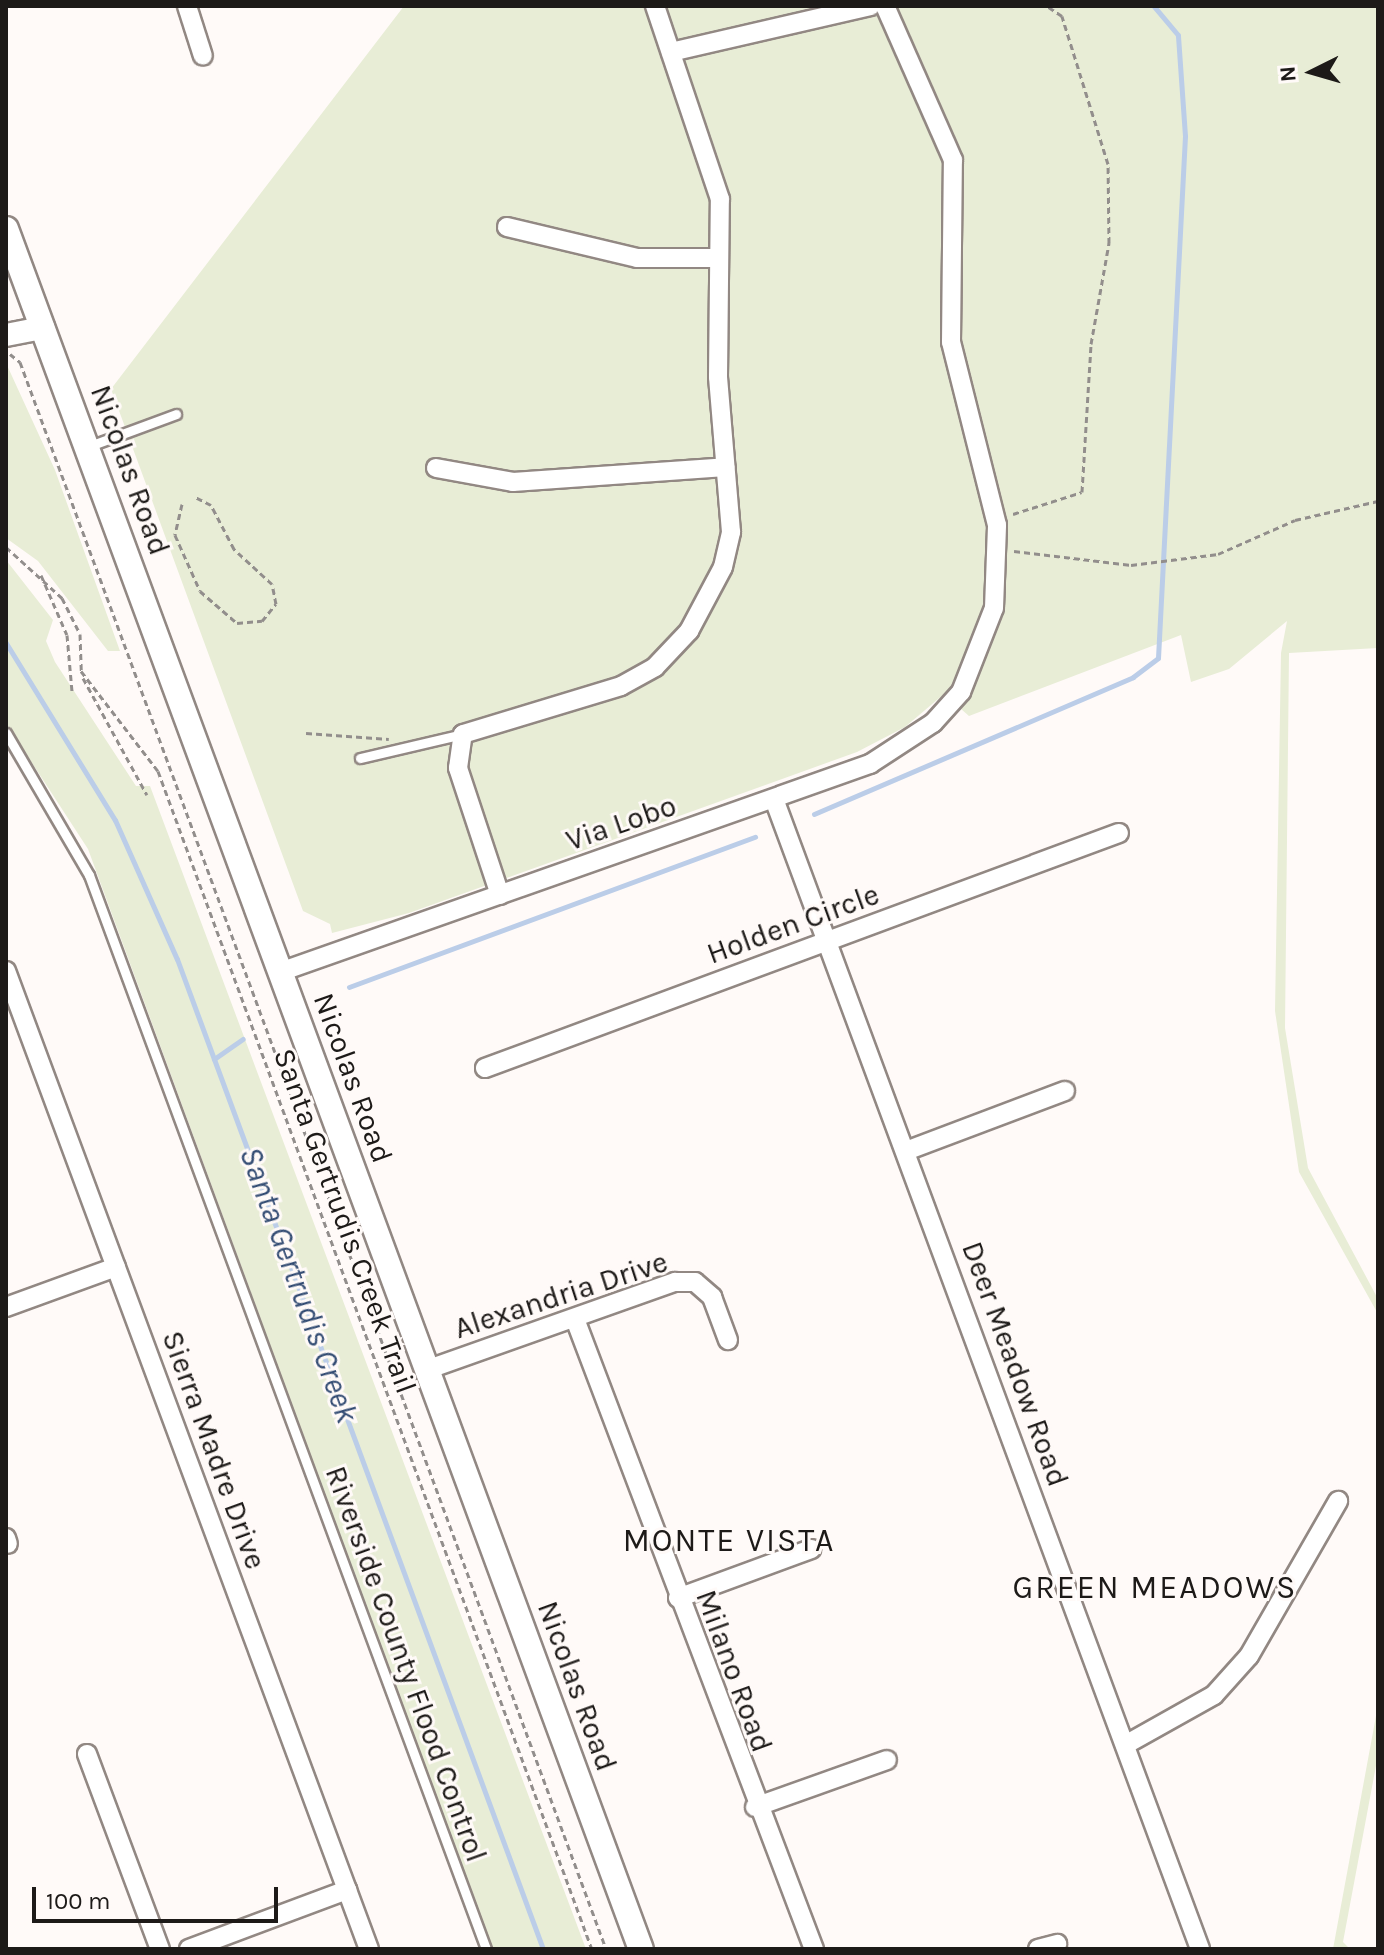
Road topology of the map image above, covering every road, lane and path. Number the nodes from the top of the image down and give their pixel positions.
1 (187, 6) edge
2 (655, 6) edge
3 (871, 6) edge
4 (885, 6) edge
5 (1047, 6) edge
6 (671, 52) junction
7 (203, 56) dead end
8 (507, 227) dead end
9 (6, 229) edge
10 (717, 258) junction
11 (43, 328) junction
12 (6, 335) edge
13 (6, 354) edge
14 (176, 414) dead end
15 (87, 447) junction
16 (725, 467) junction
17 (436, 468) dead end
18 (195, 497) dead end
19 (1378, 501) edge
20 (182, 504) dead end
21 (995, 517) junction
22 (6, 547) edge
23 (998, 549) junction
24 (40, 571) junction
25 (81, 671) junction
26 (72, 691) dead end
27 (6, 733) edge
28 (306, 733) dead end
29 (463, 734) junction
30 (389, 739) dead end
31 (360, 758) dead end
32 (147, 795) dead end
33 (774, 799) junction
34 (1119, 833) dead end
35 (500, 895) junction
36 (828, 941) junction
37 (6, 971) edge
38 (280, 972) junction
39 (485, 1068) dead end
40 (1065, 1091) dead end
41 (906, 1151) junction
42 (116, 1267) junction
43 (6, 1307) edge
44 (575, 1319) junction
45 (728, 1340) dead end
46 (426, 1370) junction
47 (1338, 1501) dead end
48 (811, 1549) dead end
49 (678, 1598) junction
50 (1125, 1745) junction
51 (87, 1754) dead end
52 (887, 1760) dead end
53 (755, 1807) junction
54 (347, 1890) junction
55 (1057, 1944) dead end
56 (160, 1949) edge
57 (189, 1949) edge
58 (369, 1949) edge
59 (486, 1949) edge
60 (592, 1949) edge
61 (606, 1949) edge
62 (641, 1949) edge
63 (814, 1949) edge
64 (1038, 1949) edge
65 (1200, 1949) edge

1 - 7 street
2 - 6 street
3 - 6 street
4 - 21 street
5 - 21 path
6 - 10 street
8 - 10 street
9 - 11 main road, Nicolas Road
10 - 16 street
11 - 12 street
11 - 15 main road, Nicolas Road
13 - 61 path
14 - 15 lane
15 - 38 main road, Nicolas Road
16 - 17 street
16 - 29 street
18 - 20 path
19 - 23 path
21 - 23 street
22 - 24 path
23 - 33 street, Via Lobo
24 - 25 path
24 - 26 path
25 - 32 path
25 - 60 path, Santa Gertrudis Creek Trail
27 - 59 lane, Riverside County Flood Control
28 - 30 path
29 - 31 lane
29 - 35 street
33 - 35 street, Via Lobo
33 - 36 street, Deer Meadow Road
34 - 36 street, Holden Circle
35 - 38 street, Via Lobo
36 - 39 street, Holden Circle
36 - 41 street, Deer Meadow Road
37 - 42 street, Sierra Madre Drive
38 - 46 main road, Nicolas Road
40 - 41 street
41 - 50 street, Deer Meadow Road
42 - 43 street
42 - 54 street, Sierra Madre Drive
44 - 45 street, Alexandria Drive
44 - 46 street, Alexandria Drive
44 - 49 street, Milano Road
46 - 62 main road, Nicolas Road
47 - 50 street
48 - 49 street
49 - 53 street, Milano Road
50 - 65 street, Deer Meadow Road
51 - 56 street
52 - 53 street
53 - 63 street, Milano Road
54 - 57 street
54 - 58 street, Sierra Madre Drive
55 - 64 street

